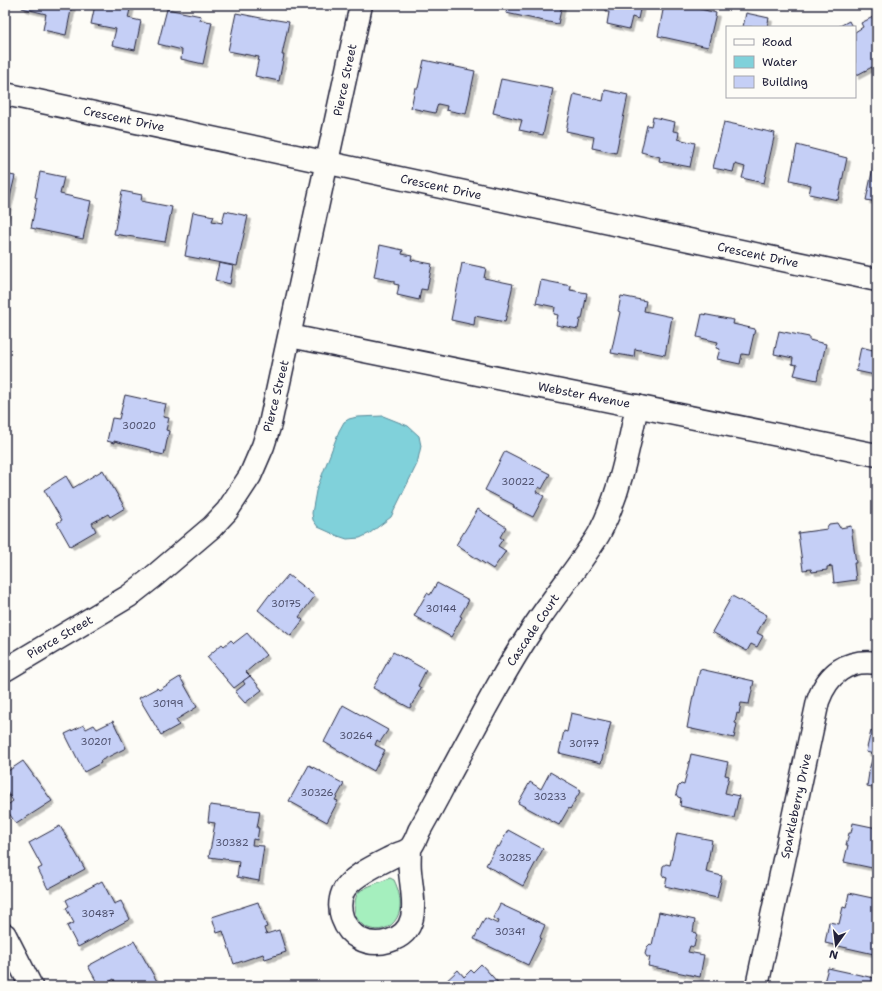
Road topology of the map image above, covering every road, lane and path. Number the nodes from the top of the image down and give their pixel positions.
1 (361, 5) edge
2 (5, 94) edge
3 (327, 163) junction
4 (877, 280) edge
5 (290, 336) junction
6 (637, 406) junction
7 (877, 456) edge
8 (877, 663) edge
9 (5, 670) edge
10 (410, 848) dead end
11 (5, 935) edge
12 (31, 986) edge
13 (757, 986) edge

1 - 3 street, Pierce Street
2 - 3 street, Crescent Drive
3 - 4 street, Crescent Drive
3 - 5 street, Pierce Street
5 - 6 street, Webster Avenue
5 - 9 street, Pierce Street
6 - 7 street, Webster Avenue
6 - 10 street, Cascade Court
8 - 13 street, Sparkleberry Drive
11 - 12 street

